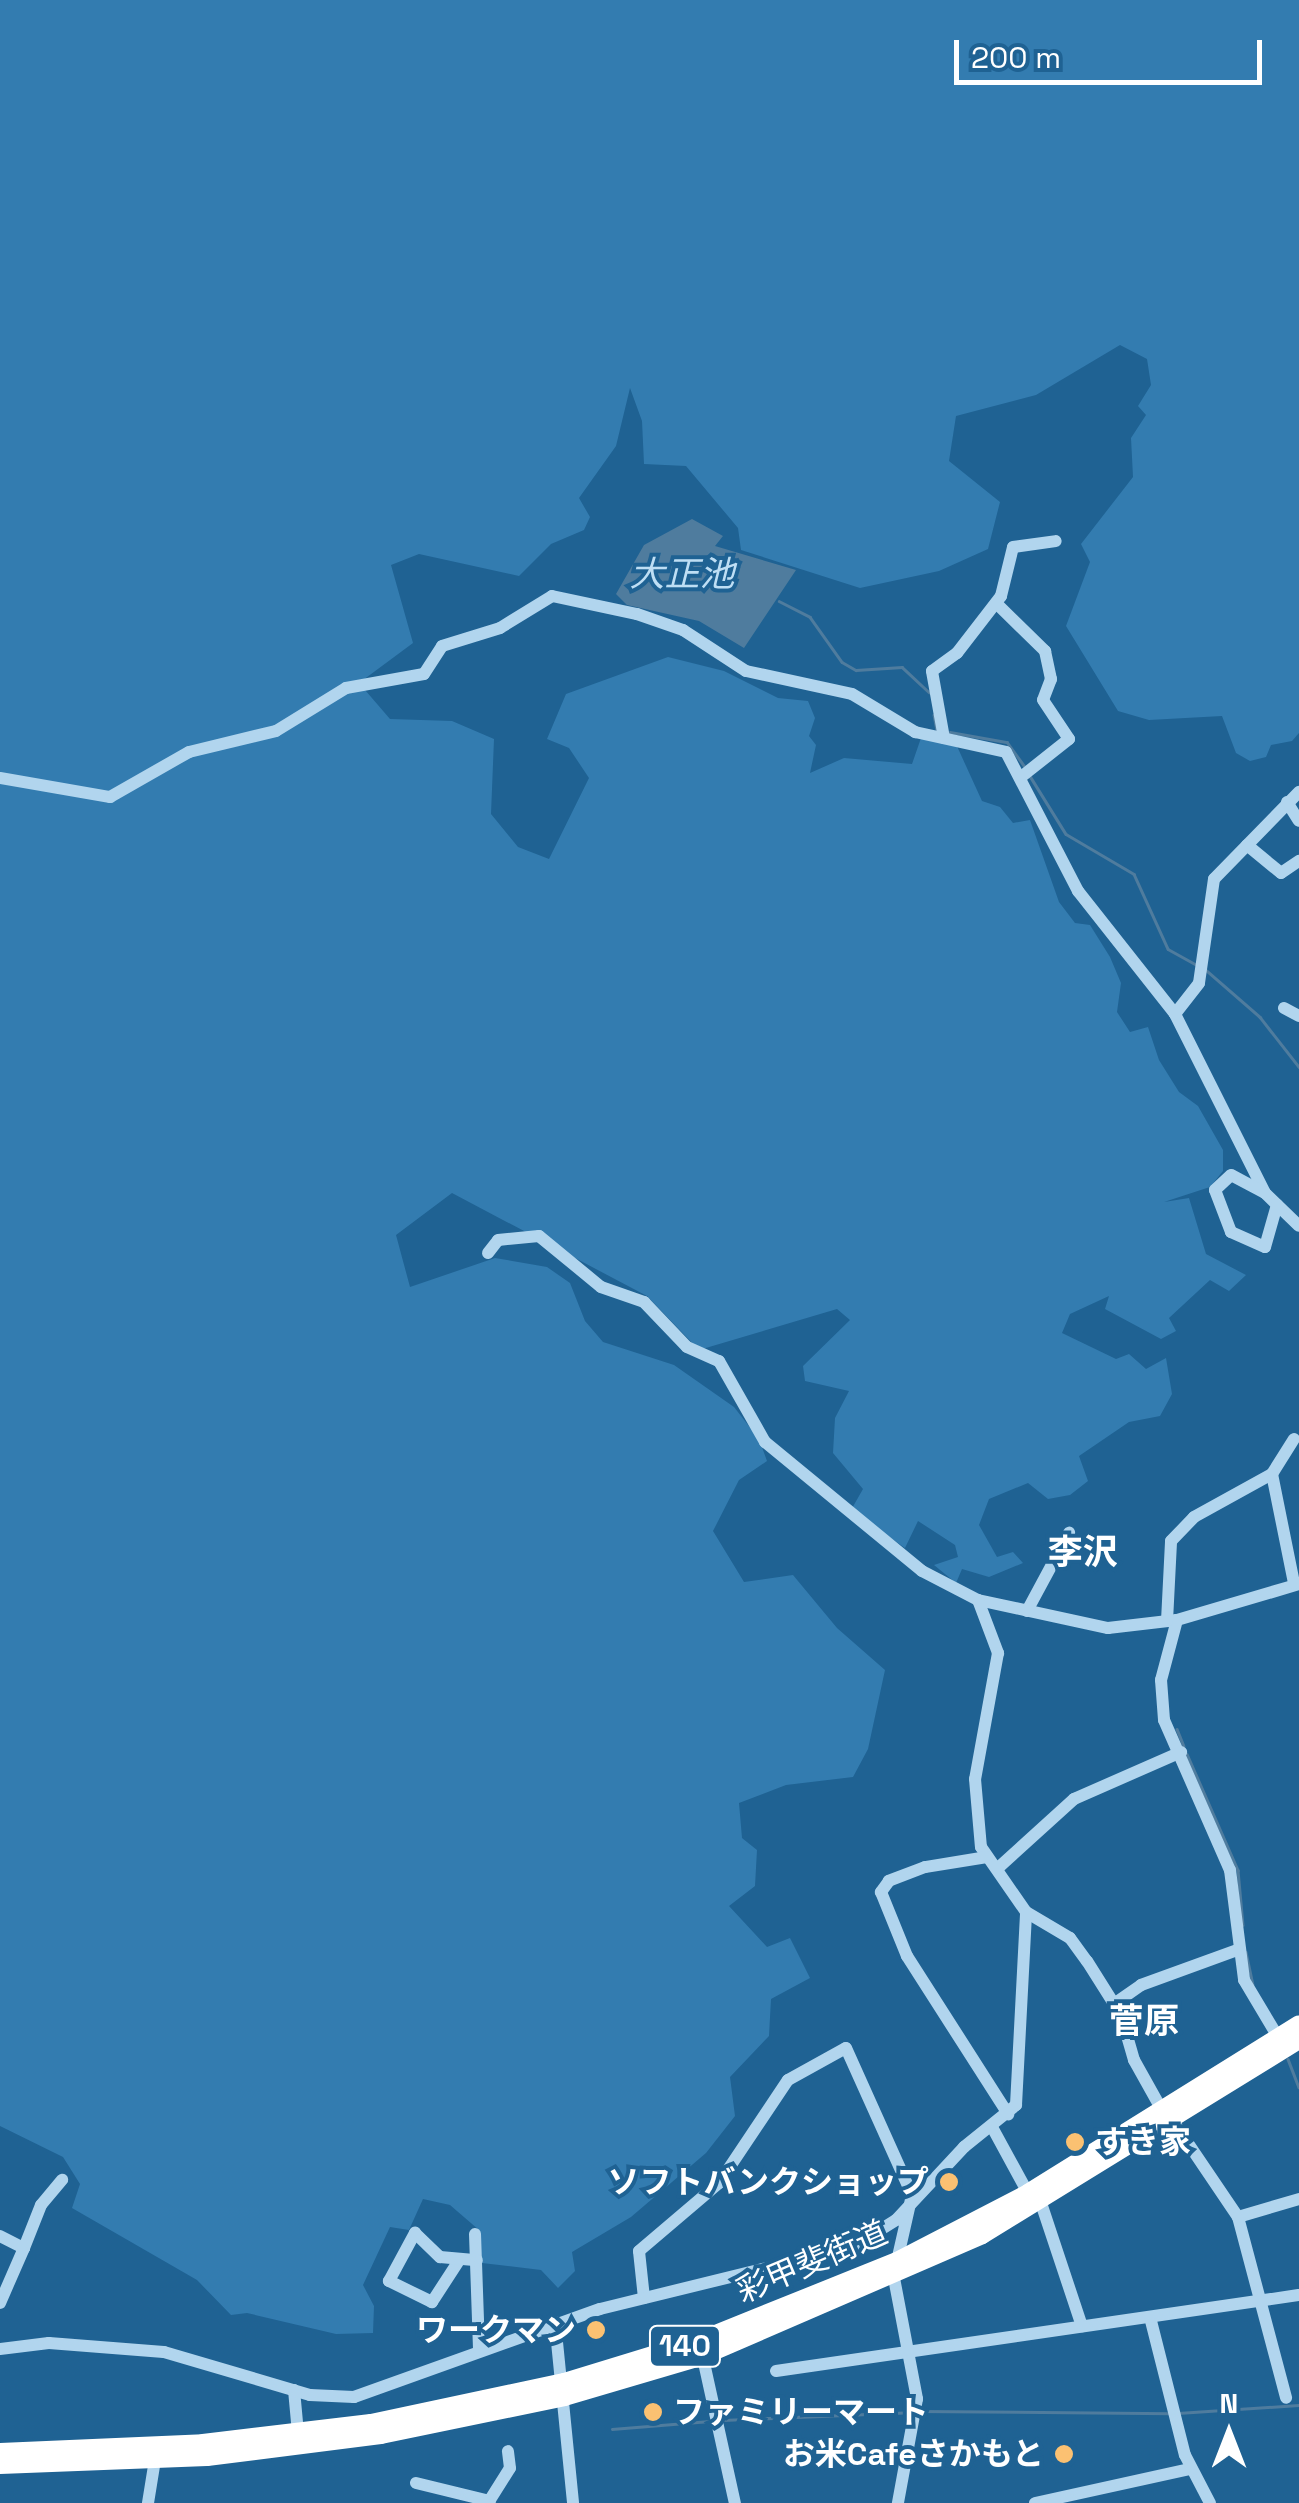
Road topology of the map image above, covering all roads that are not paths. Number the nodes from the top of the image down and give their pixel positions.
1 (1056, 541) dead end
2 (996, 603) junction
3 (944, 738) junction
4 (1021, 777) junction
5 (0, 778) edge
6 (1299, 792) edge
7 (1286, 802) junction
8 (1299, 821) edge
9 (1247, 846) junction
10 (1299, 861) edge
11 (1284, 1008) dead end
12 (1175, 1014) junction
13 (1299, 1016) edge
14 (1265, 1193) junction
15 (1277, 1205) junction
16 (1299, 1226) edge
17 (488, 1252) dead end
18 (1294, 1439) dead end
19 (1272, 1474) junction
20 (1068, 1533) dead end
21 (1297, 1584) edge
22 (978, 1600) junction
23 (1027, 1611) junction
24 (1172, 1620) junction
25 (1182, 1752) junction
26 (986, 1857) junction
27 (998, 1868) junction
28 (1026, 1912) junction
29 (1237, 1950) junction
30 (1114, 2004) junction
31 (1299, 2024) edge
32 (1278, 2037) junction
33 (1299, 2040) edge
34 (1008, 2114) junction
35 (1168, 2116) junction
36 (992, 2127) junction
37 (62, 2180) dead end
38 (1034, 2198) junction
39 (1299, 2199) edge
40 (914, 2202) junction
41 (1238, 2217) junction
42 (476, 2234) dead end
43 (0, 2236) edge
44 (24, 2248) junction
45 (476, 2260) junction
46 (458, 2262) junction
47 (896, 2269) junction
48 (1299, 2295) edge
49 (644, 2298) junction
50 (1256, 2300) junction
51 (0, 2303) edge
52 (1150, 2316) junction
53 (555, 2322) junction
54 (1082, 2326) junction
55 (0, 2349) edge
56 (701, 2349) junction
57 (912, 2350) junction
58 (479, 2352) junction
59 (776, 2371) dead end
60 (294, 2390) junction
61 (564, 2390) junction
62 (1286, 2398) dead end
63 (298, 2434) junction
64 (508, 2451) dead end
65 (0, 2452) edge
66 (156, 2460) junction
67 (0, 2465) edge
68 (1190, 2469) junction
69 (416, 2482) dead end
70 (489, 2502) edge
71 (148, 2503) edge
72 (573, 2503) edge
73 (734, 2503) edge
74 (898, 2503) edge
75 (1036, 2503) edge
76 (1210, 2503) edge

1 - 2 street
2 - 3 street
2 - 4 street
3 - 4 street
3 - 5 street
4 - 12 street
6 - 7 street
7 - 8 street
7 - 9 street
9 - 10 street
9 - 12 street
11 - 13 street
12 - 14 street
14 - 15 street
14 - 15 street
15 - 16 street
17 - 22 street
18 - 19 street
19 - 21 street
19 - 24 street
20 - 23 street
21 - 24 street
22 - 23 street
22 - 26 street
23 - 24 street
24 - 25 street
25 - 27 street
25 - 29 street
26 - 27 street
26 - 34 street
27 - 28 street
28 - 30 street
28 - 34 street
29 - 30 street
29 - 32 street
30 - 35 street
31 - 32 highway, 彩甲斐街道 / 140
32 - 35 highway, 彩甲斐街道 / 140
33 - 35 highway, 彩甲斐街道 / 140
34 - 36 street
35 - 38 highway, 彩甲斐街道 / 140
35 - 41 street
36 - 38 street
36 - 40 street
37 - 44 street
38 - 47 highway, 彩甲斐街道 / 140
38 - 54 street
39 - 41 street
40 - 47 street
40 - 49 street
40 - 49 street
41 - 50 street
42 - 45 street
43 - 44 street
44 - 51 street
45 - 46 street
45 - 58 street
46 - 46 street
47 - 56 highway, 彩甲斐街道 / 140
47 - 57 street
48 - 50 street
49 - 53 street
50 - 52 street
50 - 62 street
52 - 54 street
52 - 68 street
53 - 58 street
53 - 61 street
54 - 57 street
55 - 60 street
56 - 61 highway, 彩甲斐街道 / 140
56 - 73 street
57 - 59 street
57 - 74 street
58 - 60 street
60 - 63 street
61 - 63 highway, 彩甲斐街道 / 140
61 - 66 highway, 彩甲斐街道 / 140
61 - 72 street
63 - 65 highway, 彩甲斐街道 / 140
64 - 70 street
66 - 67 highway, 彩甲斐街道 / 140
66 - 71 street
68 - 75 street
68 - 76 street
69 - 70 street

